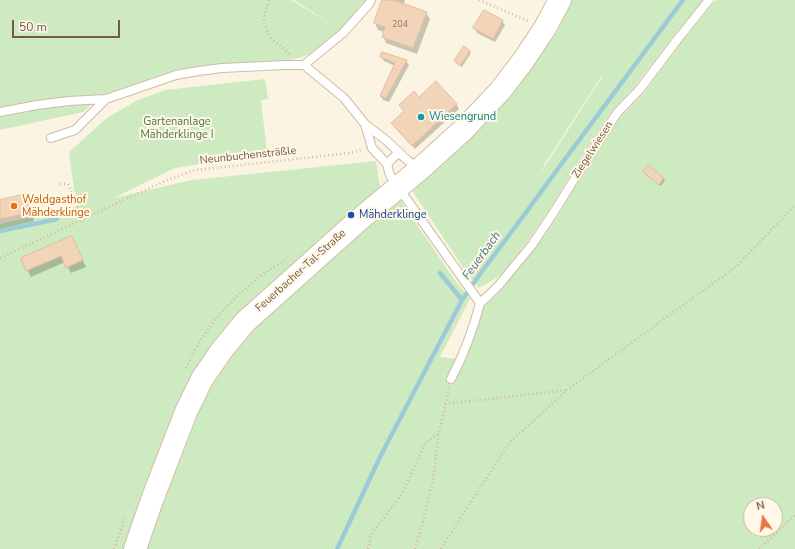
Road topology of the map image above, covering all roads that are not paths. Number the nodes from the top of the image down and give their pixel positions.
1 (371, 0) edge
2 (560, 0) edge
3 (709, 0) edge
4 (304, 65) junction
5 (106, 99) junction
6 (0, 112) edge
7 (365, 124) junction
8 (51, 138) dead end
9 (399, 152) junction
10 (387, 164) junction
11 (420, 169) junction
12 (398, 187) junction
13 (478, 299) junction
14 (451, 380) road end
15 (135, 549) edge

1 - 4 lane
2 - 11 main road, Feuerbacher-Tal-Straße
3 - 13 lane, Ziegelwiesen
4 - 5 lane
4 - 7 lane
5 - 6 lane
5 - 8 lane
7 - 9 lane
7 - 10 lane
9 - 10 lane
9 - 11 lane
10 - 12 lane
11 - 12 main road, Feuerbacher-Tal-Straße
12 - 13 lane
12 - 15 main road, Feuerbacher-Tal-Straße
13 - 14 lane

